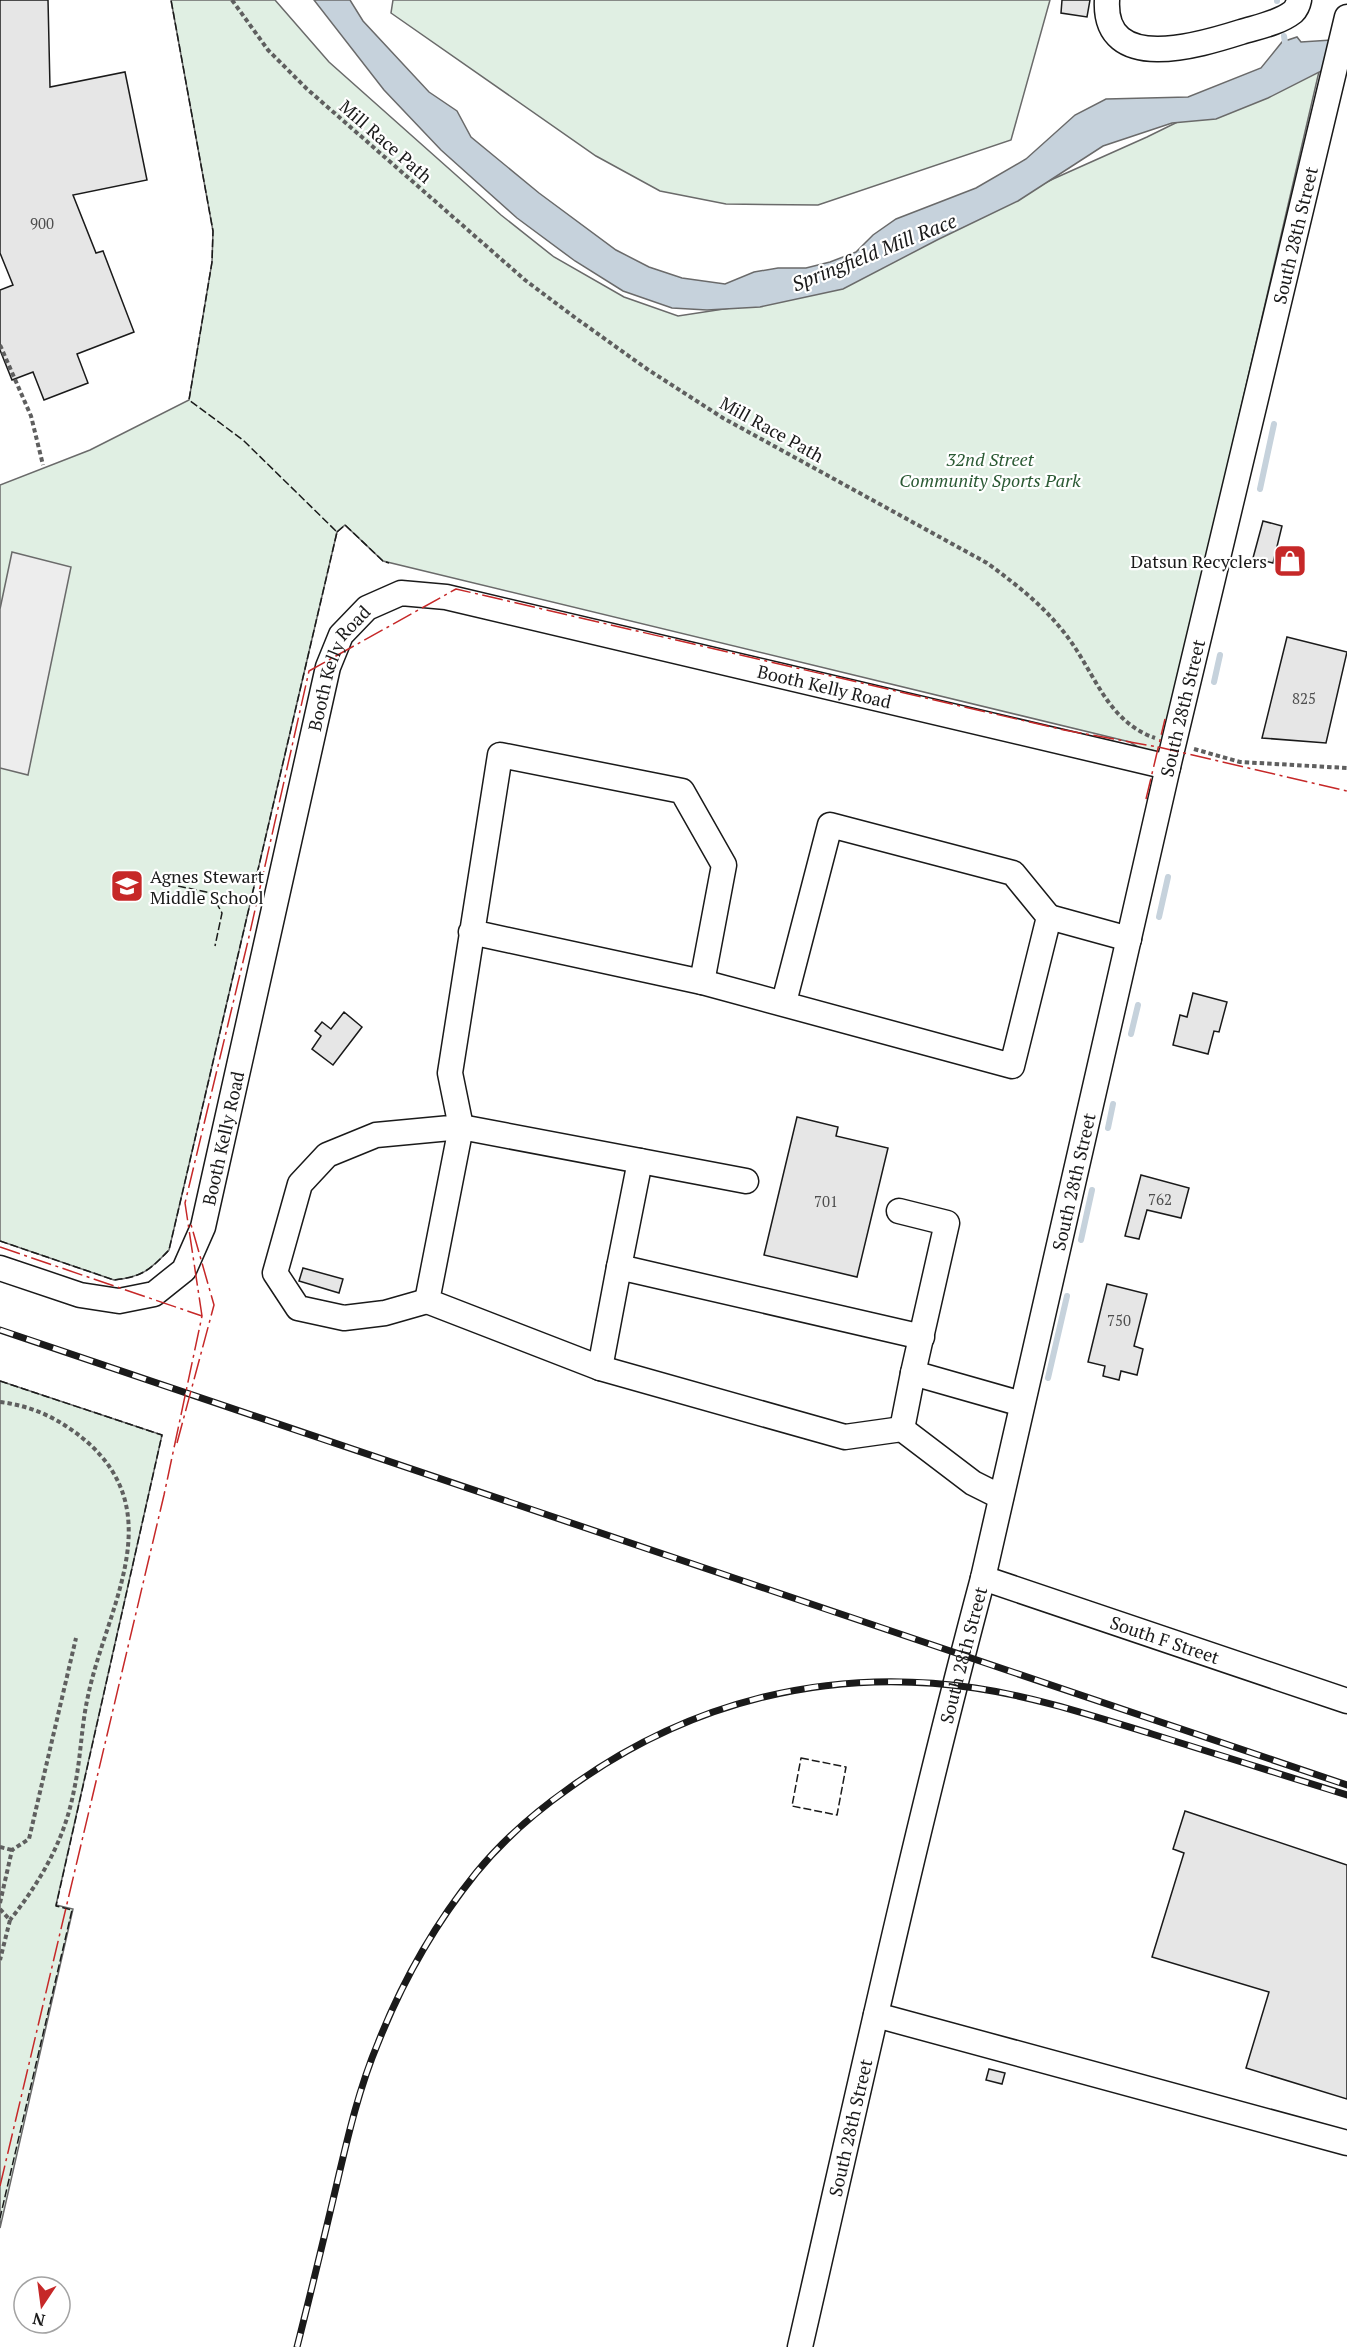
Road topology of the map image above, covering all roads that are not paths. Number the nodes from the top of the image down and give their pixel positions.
1 (1107, 0) edge
2 (1299, 0) edge
3 (1347, 17) edge
4 (1168, 767) junction
5 (1049, 917) junction
6 (471, 932) junction
7 (1129, 939) junction
8 (702, 982) junction
9 (784, 1002) junction
10 (461, 1127) junction
11 (640, 1161) junction
12 (746, 1182) dead end
13 (898, 1211) dead end
14 (619, 1267) junction
15 (0, 1268) edge
16 (427, 1301) junction
17 (921, 1337) junction
18 (600, 1368) junction
19 (914, 1373) junction
20 (1022, 1404) junction
21 (902, 1429) junction
22 (1001, 1497) junction
23 (983, 1578) junction
24 (1347, 1701) edge
25 (876, 2015) junction
26 (1347, 2144) edge
27 (800, 2347) edge

1 - 2 street
3 - 4 street, South 28th Street
4 - 7 street, South 28th Street
4 - 15 street, Booth Kelly Road
5 - 7 street
5 - 9 street
5 - 9 street
6 - 8 street
6 - 8 street
6 - 10 street
7 - 20 street, South 28th Street
8 - 9 street
10 - 11 street
10 - 16 street
10 - 16 street
11 - 12 street
11 - 14 street
13 - 17 street
14 - 17 street
14 - 18 street
16 - 18 street
17 - 19 street
18 - 21 street
19 - 20 street
19 - 21 street
20 - 22 street, South 28th Street
21 - 22 street
22 - 23 street, South 28th Street
23 - 24 street, South F Street
23 - 25 street, South 28th Street
25 - 26 street
25 - 27 street, South 28th Street

